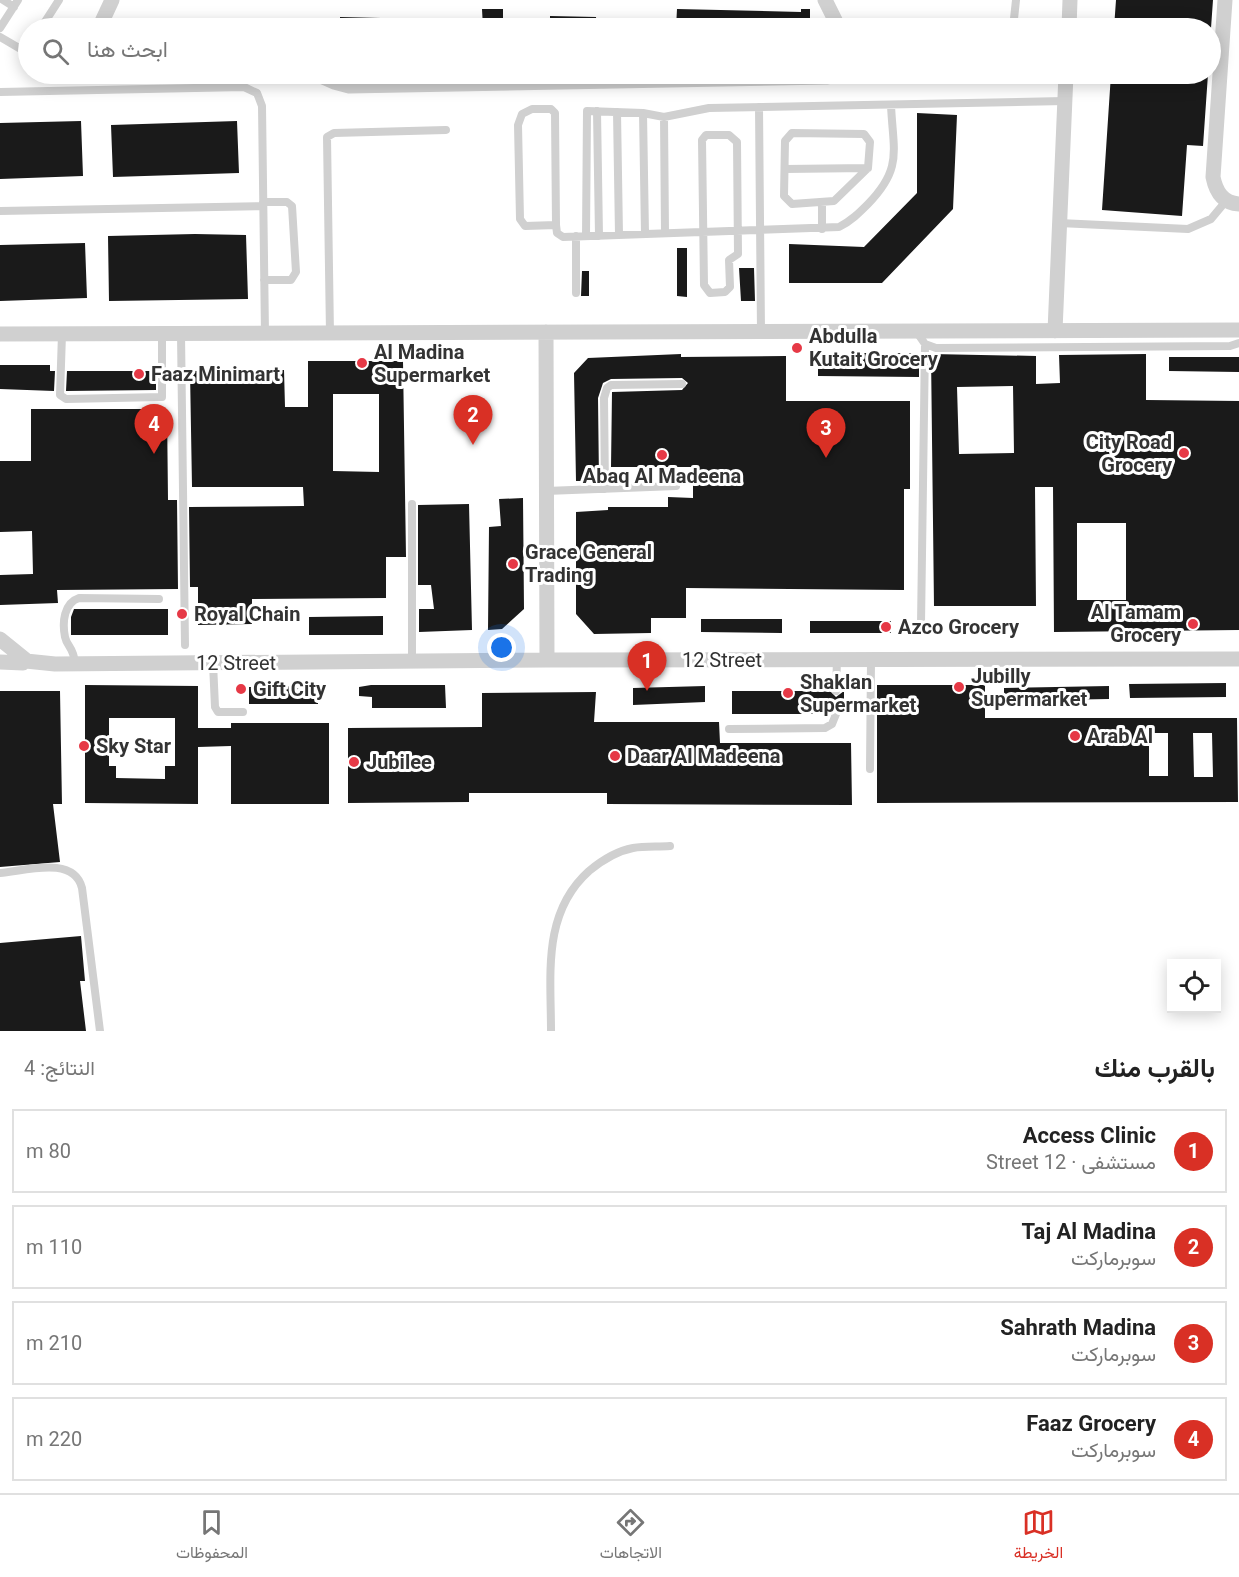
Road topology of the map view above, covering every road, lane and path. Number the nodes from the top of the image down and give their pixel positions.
1 (3, 0) edge
2 (59, 0) edge
3 (112, 0) edge
4 (825, 0) edge
5 (1016, 0) edge
6 (1070, 0) edge
7 (1226, 0) edge
8 (16, 4) edge
9 (47, 18) edge
10 (104, 18) edge
11 (834, 18) edge
12 (1014, 18) edge
13 (1069, 18) edge
14 (0, 28) edge
15 (0, 37) edge
16 (18, 48) edge
17 (1221, 68) edge
18 (1066, 84) edge
19 (1220, 84) edge
20 (0, 92) edge
21 (1065, 101) junction
22 (891, 105) junction
23 (759, 107) junction
24 (597, 111) junction
25 (617, 112) junction
26 (643, 113) junction
27 (663, 117) junction
28 (447, 130) dead end
29 (868, 168) junction
30 (785, 169) junction
31 (1233, 202) edge
32 (263, 204) junction
33 (822, 204) junction
34 (0, 211) edge
35 (1058, 223) junction
36 (556, 225) junction
37 (822, 229) junction
38 (760, 230) junction
39 (738, 231) junction
40 (704, 232) junction
41 (665, 233) junction
42 (645, 234) junction
43 (619, 235) junction
44 (576, 236) junction
45 (586, 236) junction
46 (599, 236) junction
47 (264, 280) junction
48 (576, 292) dead end
49 (1239, 330) edge
50 (1055, 331) junction
51 (546, 332) junction
52 (761, 332) junction
53 (916, 332) junction
54 (0, 334) edge
55 (62, 334) junction
56 (162, 334) junction
57 (181, 334) junction
58 (265, 334) junction
59 (330, 334) junction
60 (1239, 343) edge
61 (925, 344) junction
62 (682, 384) dead end
63 (676, 486) dead end
64 (605, 489) junction
65 (546, 491) junction
66 (412, 504) dead end
67 (159, 599) dead end
68 (921, 624) dead end
69 (0, 639) edge
70 (185, 645) dead end
71 (1239, 659) edge
72 (547, 660) junction
73 (837, 660) junction
74 (26, 661) junction
75 (412, 661) junction
76 (871, 661) junction
77 (0, 662) edge
78 (213, 663) junction
79 (75, 664) junction
80 (836, 691) dead end
81 (243, 712) dead end
82 (836, 714) dead end
83 (729, 729) dead end
84 (870, 769) dead end
85 (670, 846) dead end
86 (0, 873) edge
87 (100, 1031) edge
88 (551, 1031) edge

1 - 8 lane
2 - 9 lane
3 - 10 street
4 - 11 street
5 - 12 lane
6 - 13 street
7 - 17 street
8 - 14 lane
15 - 16 lane
18 - 21 street
19 - 31 street
20 - 32 lane
21 - 22 lane
21 - 35 street
22 - 23 lane
22 - 37 lane
23 - 27 lane
23 - 38 lane
24 - 25 lane
24 - 45 lane
24 - 46 lane
25 - 26 lane
25 - 43 lane
26 - 27 lane
26 - 42 lane
27 - 41 lane
28 - 59 lane
29 - 30 lane
29 - 30 lane
29 - 33 lane
30 - 33 lane
31 - 35 lane
32 - 34 lane
32 - 47 lane
32 - 47 lane
33 - 37 lane
35 - 50 street
36 - 36 lane
36 - 44 lane
37 - 38 lane
38 - 39 lane
38 - 52 lane
39 - 40 lane
39 - 40 lane
39 - 40 lane
40 - 41 lane
41 - 42 lane
42 - 43 lane
43 - 46 lane
44 - 45 lane
44 - 48 lane
45 - 46 lane
47 - 58 lane
49 - 50 street
50 - 53 street
51 - 52 street
51 - 59 street
51 - 65 street
52 - 53 street
53 - 61 lane
54 - 55 street
55 - 56 street
55 - 56 lane
56 - 57 street
57 - 58 street
57 - 70 lane
58 - 59 street
60 - 61 lane
61 - 68 lane
62 - 64 lane
63 - 64 lane
64 - 65 lane
65 - 72 street
66 - 75 lane
67 - 79 lane
69 - 74 street
71 - 76 street, 12 Street
72 - 73 street, 12 Street
72 - 75 street, 12 Street
73 - 76 street, 12 Street
73 - 80 lane
74 - 77 street, 12 Street
74 - 79 street, 12 Street
75 - 78 street, 12 Street
76 - 84 lane
78 - 79 street, 12 Street
78 - 81 lane
82 - 83 lane
85 - 88 lane
86 - 87 lane

